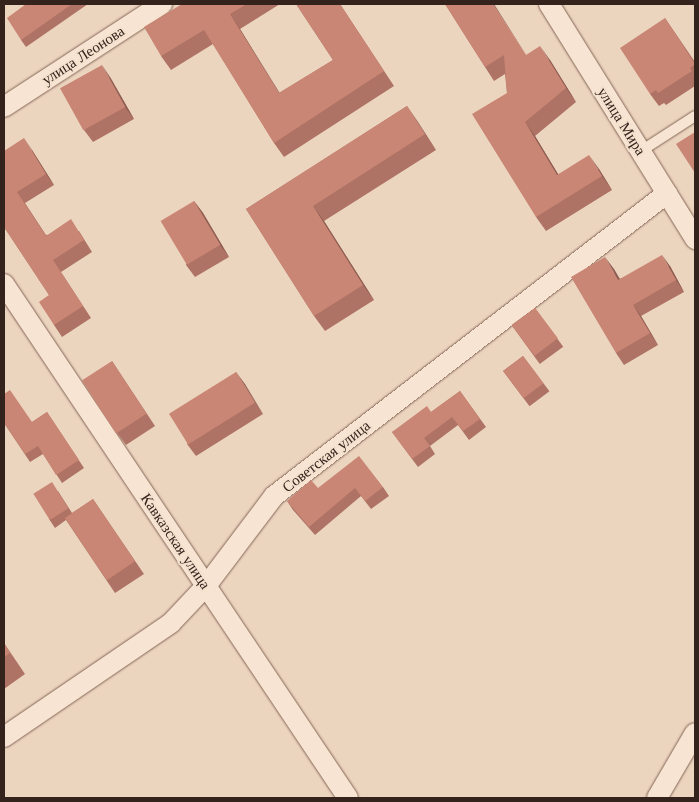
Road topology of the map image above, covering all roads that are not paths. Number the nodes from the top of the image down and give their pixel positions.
1 (162, 4) edge
2 (549, 4) edge
3 (4, 107) edge
4 (695, 116) edge
5 (640, 151) junction
6 (667, 193) junction
7 (695, 239) edge
8 (4, 284) edge
9 (206, 586) junction
10 (695, 732) edge
11 (4, 737) edge
12 (348, 798) edge
13 (657, 798) edge

1 - 3 street, улица Леонова
2 - 5 street, улица Мира
4 - 5 lane
5 - 6 street, улица Мира
6 - 7 street, улица Мира
6 - 9 street, Советская улица
8 - 9 street, Кавказская улица
9 - 11 street, Советская улица
9 - 12 street, Кавказская улица
10 - 13 street

